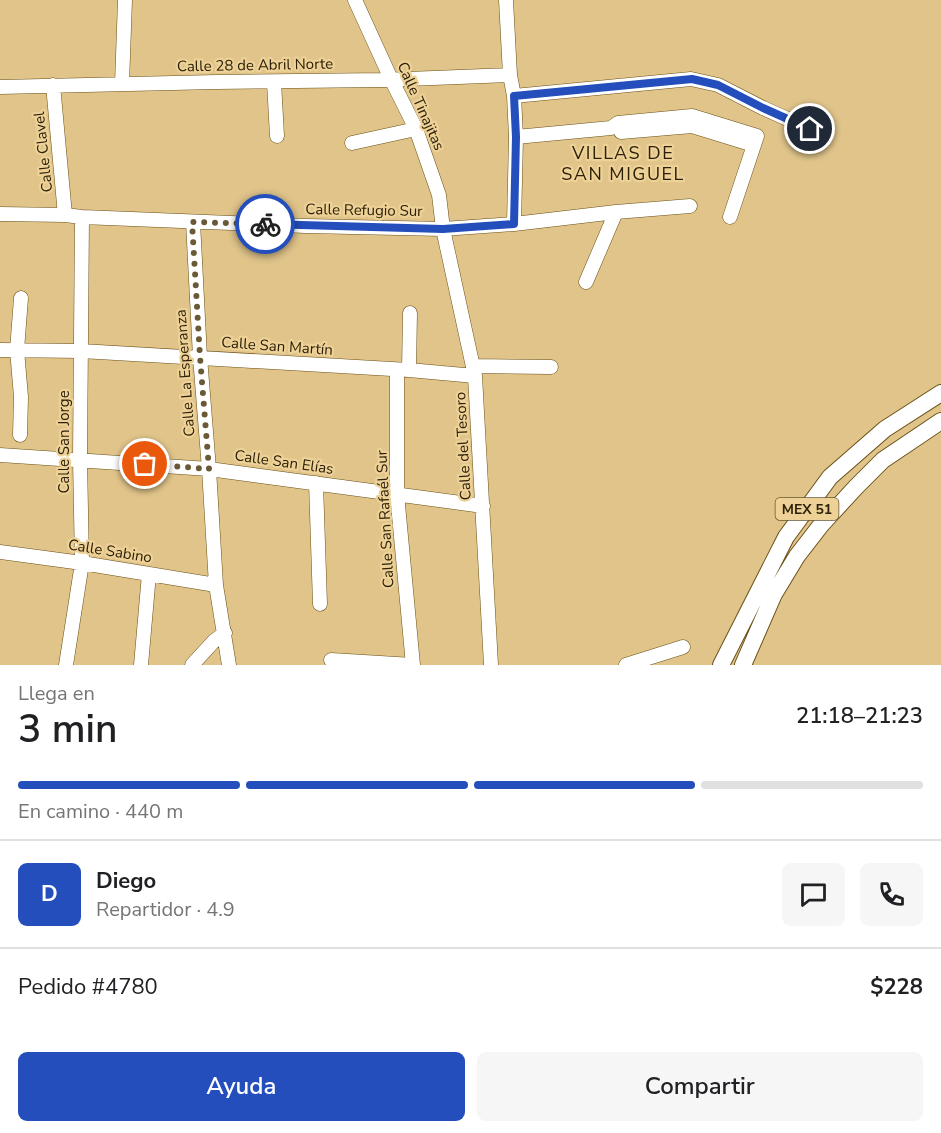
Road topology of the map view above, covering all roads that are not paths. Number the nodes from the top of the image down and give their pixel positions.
1 (125, 0) edge
2 (355, 0) edge
3 (506, 0) edge
4 (510, 75) junction
5 (391, 79) junction
6 (274, 82) junction
7 (122, 84) junction
8 (53, 85) junction
9 (0, 87) edge
10 (514, 96) junction
11 (416, 129) junction
12 (810, 129) dead end
13 (277, 136) dead end
14 (516, 137) junction
15 (352, 143) dead end
16 (690, 206) dead end
17 (616, 212) junction
18 (0, 214) edge
19 (65, 215) junction
20 (82, 217) junction
21 (730, 217) dead end
22 (192, 222) junction
23 (514, 224) junction
24 (443, 229) junction
25 (586, 282) dead end
26 (21, 298) dead end
27 (410, 313) dead end
28 (0, 350) edge
29 (17, 350) junction
30 (81, 351) junction
31 (200, 357) junction
32 (551, 367) dead end
33 (403, 370) junction
34 (474, 371) junction
35 (941, 393) edge
36 (941, 421) edge
37 (20, 435) dead end
38 (0, 454) edge
39 (80, 459) junction
40 (209, 469) junction
41 (316, 483) junction
42 (397, 494) junction
43 (483, 506) junction
44 (0, 552) edge
45 (82, 563) junction
46 (149, 574) junction
47 (216, 585) junction
48 (320, 604) dead end
49 (225, 633) junction
50 (683, 647) dead end
51 (331, 660) dead end
52 (66, 665) edge
53 (141, 665) edge
54 (192, 665) edge
55 (229, 665) edge
56 (413, 665) edge
57 (491, 665) edge
58 (626, 665) edge
59 (721, 665) edge
60 (743, 665) edge

1 - 7 street
2 - 5 street, Calle Tinajitas
3 - 4 street
4 - 5 street, Calle 28 de Abril Norte
4 - 10 street
5 - 6 street, Calle 28 de Abril Norte
5 - 11 street, Calle Tinajitas
6 - 7 street, Calle 28 de Abril Norte
6 - 13 street
7 - 8 street, Calle 28 de Abril Norte
8 - 9 street, Calle 28 de Abril Norte
8 - 19 street, Calle Clavel
10 - 12 street
10 - 14 street
11 - 15 street
11 - 24 street, Calle Tinajitas
14 - 21 street
14 - 23 street
16 - 17 street, Calle Refugio Sur
17 - 23 street, Calle Refugio Sur
17 - 25 street
18 - 19 street, Calle Refugio Sur
19 - 20 street, Calle Refugio Sur
20 - 22 street, Calle Refugio Sur
20 - 30 street, Calle San Jorge
22 - 24 street, Calle Refugio Sur
22 - 31 street, Calle La Esperanza
23 - 24 street, Calle Refugio Sur
24 - 34 street, Calle del Tesoro
26 - 29 street
27 - 33 street
28 - 29 street, Calle San Martín
29 - 30 street, Calle San Martín
29 - 37 street
30 - 31 street, Calle San Martín
30 - 39 street, Calle San Jorge
31 - 33 street, Calle San Martín
31 - 40 street, Calle La Esperanza
32 - 34 street, Calle San Martín
33 - 34 street, Calle San Martín
33 - 42 street, Calle San Rafaél Sur
34 - 43 street, Calle del Tesoro
35 - 59 main road, MEX 51
36 - 60 main road, MEX 51
38 - 39 street, Calle San Elías
39 - 40 street, Calle San Elías
39 - 45 street, Calle San Jorge
40 - 41 street, Calle San Elías
40 - 47 street, Calle La Esperanza
41 - 42 street, Calle San Elías
41 - 48 street
42 - 43 street, Calle San Elías
42 - 56 street, Calle San Rafaél Sur
43 - 57 street, Calle del Tesoro
44 - 45 street, Calle Sabino
45 - 46 street, Calle Sabino
45 - 52 street, Calle San Jorge
46 - 47 street, Calle Sabino
46 - 53 street
47 - 49 street, Calle La Esperanza
49 - 54 street
49 - 55 street, Calle La Esperanza
50 - 58 street
51 - 56 street

